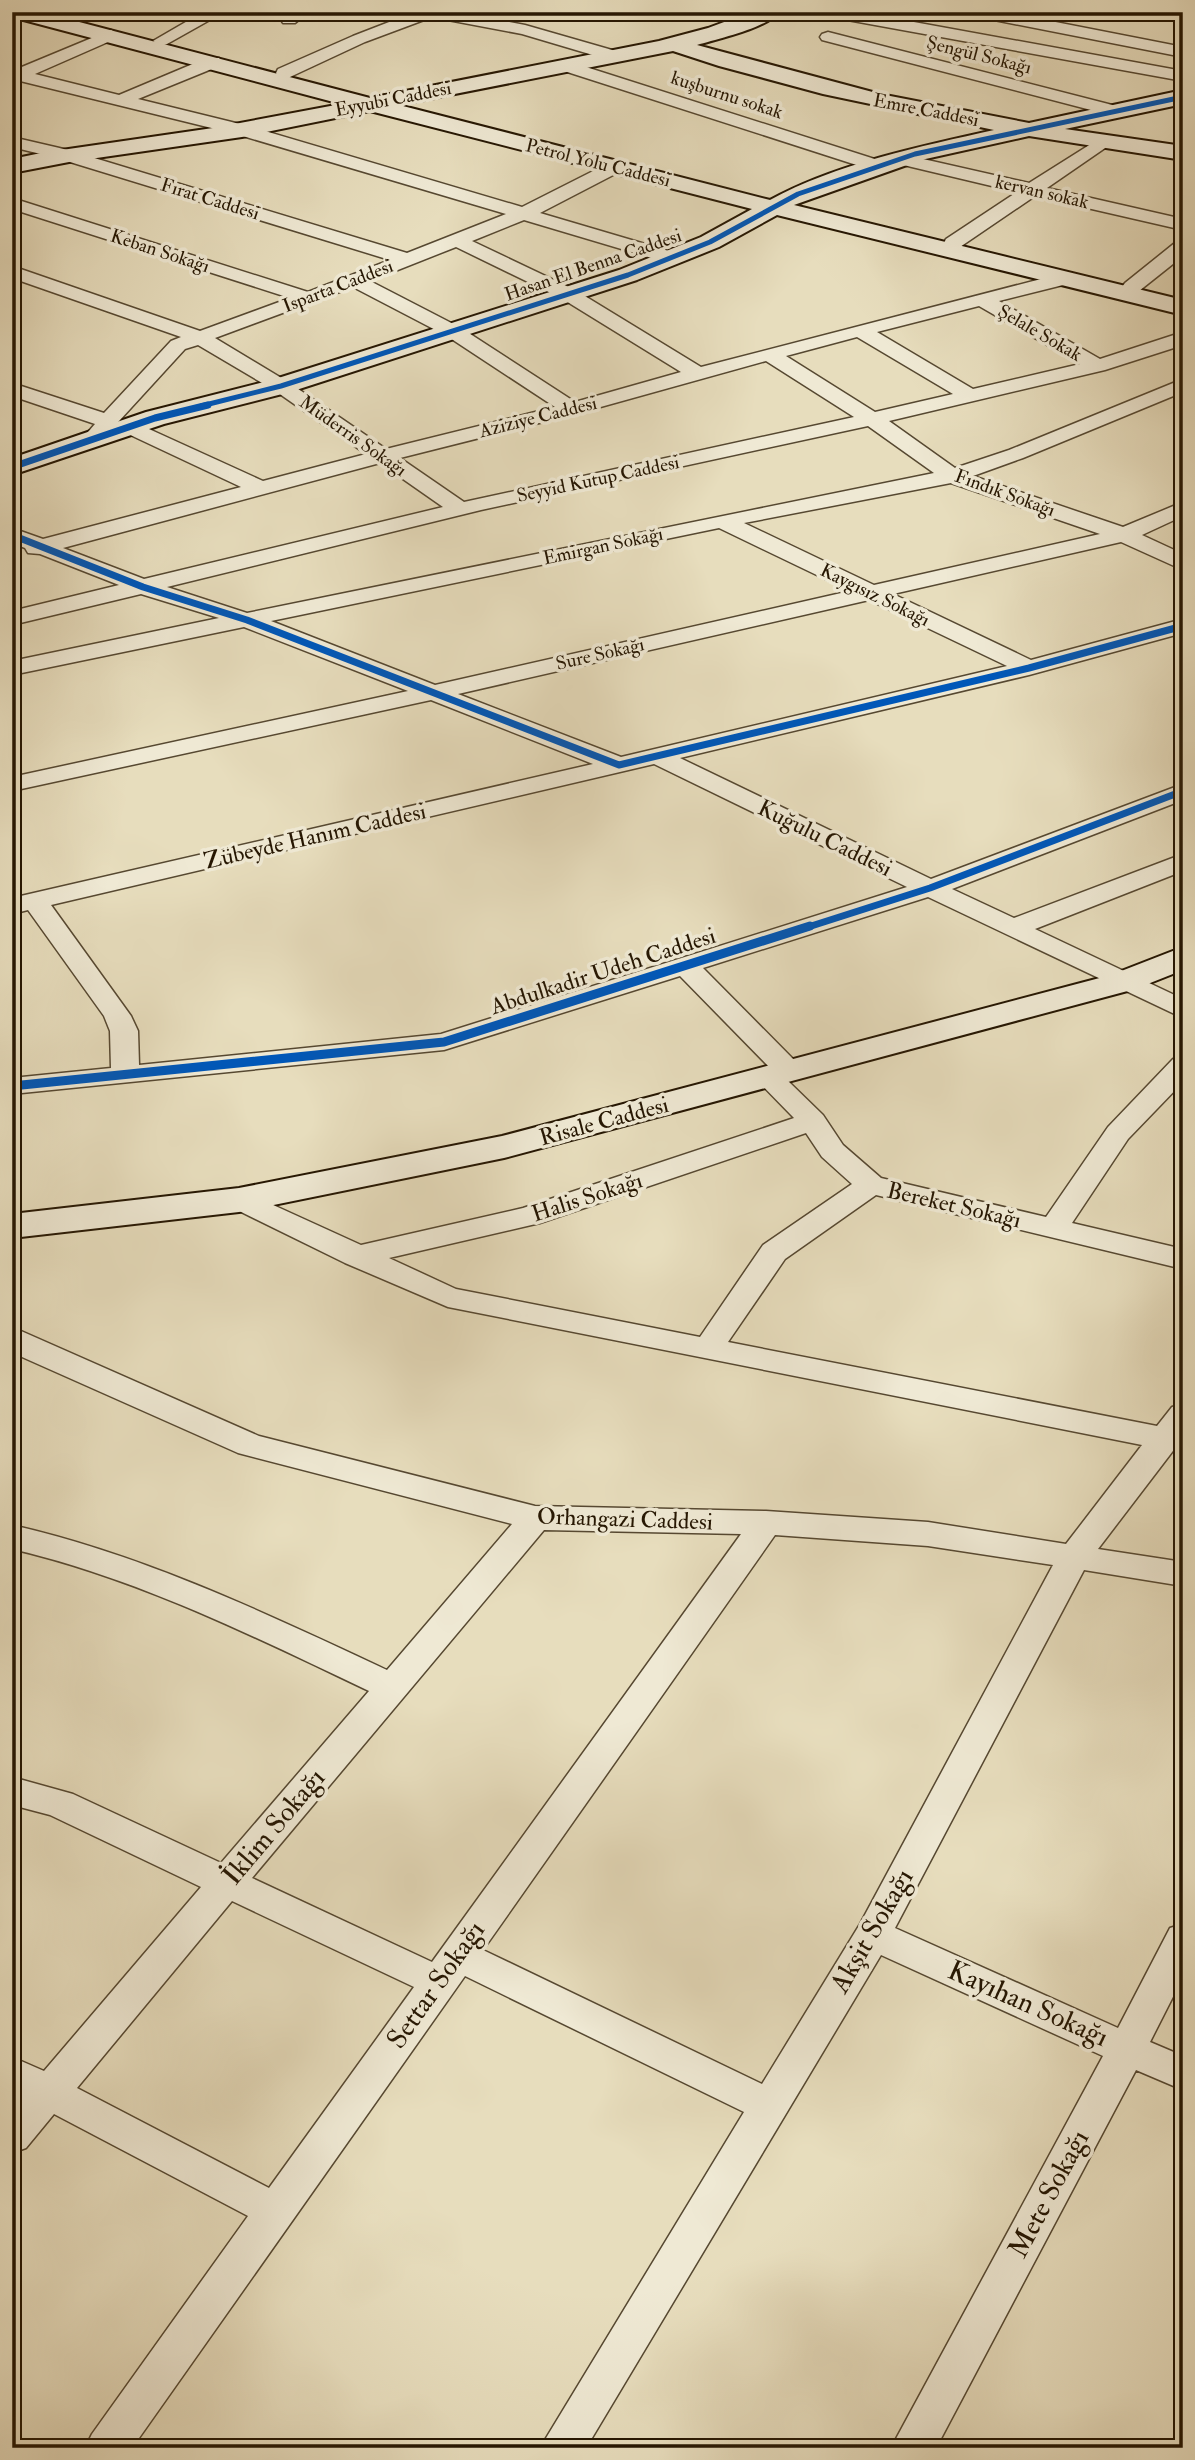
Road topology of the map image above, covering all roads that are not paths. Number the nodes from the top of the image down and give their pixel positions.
1 (216, 12) edge
2 (431, 12) edge
3 (769, 12) edge
4 (831, 12) edge
5 (979, 12) edge
6 (25, 15) edge
7 (864, 15) edge
8 (111, 35) junction
9 (161, 41) junction
10 (674, 43) junction
11 (1183, 52) edge
12 (613, 56) junction
13 (213, 62) junction
14 (564, 65) junction
15 (284, 73) junction
16 (14, 74) edge
17 (1183, 76) edge
18 (1183, 97) edge
19 (121, 100) junction
20 (377, 102) junction
21 (1114, 111) junction
22 (1032, 128) junction
23 (242, 130) junction
24 (12, 142) edge
25 (1102, 142) junction
26 (1183, 153) edge
27 (62, 154) junction
28 (890, 162) junction
29 (12, 166) edge
30 (613, 168) junction
31 (1034, 189) junction
32 (12, 203) edge
33 (779, 204) junction
34 (523, 214) junction
35 (1183, 225) edge
36 (456, 240) junction
37 (953, 243) junction
38 (1183, 246) edge
39 (672, 258) junction
40 (407, 259) junction
41 (12, 272) edge
42 (1064, 279) junction
43 (354, 280) junction
44 (1132, 286) junction
45 (568, 294) junction
46 (309, 298) junction
47 (1183, 299) edge
48 (982, 300) junction
49 (1183, 308) edge
50 (454, 331) junction
51 (862, 332) junction
52 (199, 337) junction
53 (1183, 338) edge
54 (769, 354) junction
55 (1098, 366) junction
56 (700, 375) junction
57 (1183, 385) edge
58 (281, 386) junction
59 (12, 389) edge
60 (969, 395) junction
61 (572, 409) junction
62 (872, 419) junction
63 (107, 421) junction
64 (131, 428) junction
65 (91, 440) junction
66 (382, 456) junction
67 (12, 467) edge
68 (953, 476) junction
69 (260, 488) junction
70 (1183, 508) edge
71 (460, 509) junction
72 (722, 521) junction
73 (12, 535) edge
74 (1124, 536) junction
75 (42, 546) junction
76 (12, 554) edge
77 (1183, 563) edge
78 (143, 587) junction
79 (868, 592) junction
80 (12, 618) edge
81 (247, 620) junction
82 (1183, 626) edge
83 (12, 668) edge
84 (1029, 668) junction
85 (436, 692) junction
86 (656, 756) junction
87 (619, 765) junction
88 (12, 784) edge
89 (1183, 791) edge
90 (1183, 862) edge
91 (930, 888) junction
92 (24, 904) edge
93 (1013, 928) junction
94 (1183, 957) edge
95 (685, 965) junction
96 (1123, 982) junction
97 (1183, 1010) edge
98 (1183, 1065) edge
99 (125, 1075) junction
100 (779, 1075) junction
101 (12, 1086) edge
102 (813, 1121) junction
103 (871, 1185) junction
104 (239, 1200) junction
105 (12, 1226) edge
106 (1054, 1228) junction
107 (356, 1256) junction
108 (1183, 1259) edge
109 (12, 1338) edge
110 (707, 1349) junction
111 (1174, 1427) edge
112 (535, 1518) junction
113 (766, 1523) junction
114 (12, 1537) edge
115 (1074, 1557) junction
116 (1183, 1574) edge
117 (392, 1687) junction
118 (12, 1791) edge
119 (227, 1883) junction
120 (873, 1935) junction
121 (1183, 1938) edge
122 (449, 1968) junction
123 (1127, 2049) junction
124 (12, 2073) edge
125 (1183, 2074) edge
126 (51, 2091) junction
127 (769, 2106) junction
128 (12, 2136) edge
129 (276, 2211) junction
130 (107, 2448) edge
131 (562, 2448) edge
132 (914, 2448) edge

1 - 9 street
2 - 12 street
2 - 15 street
3 - 10 street, Eyyubi Caddesi
4 - 7 street
5 - 11 street
6 - 8 street, Petrol Yolu Caddesi
6 - 9 street, Petrol Yolu Caddesi
7 - 17 street
7 - 21 street, Şengül Sokağı
8 - 13 street, Petrol Yolu Caddesi
8 - 16 street
9 - 15 street, Petrol Yolu Caddesi
10 - 12 street, Eyyubi Caddesi
10 - 22 street, Emre Caddesi
12 - 14 street, Eyyubi Caddesi
13 - 19 street
13 - 20 street, Petrol Yolu Caddesi
14 - 20 street, Eyyubi Caddesi
14 - 28 street, kuşburnu sokak
15 - 20 street, Petrol Yolu Caddesi
16 - 19 street
18 - 21 street, Hasan El Benna Caddesi
19 - 23 street
20 - 23 street, Eyyubi Caddesi
20 - 30 street, Petrol Yolu Caddesi
20 - 33 street, Petrol Yolu Caddesi
21 - 22 street, Hasan El Benna Caddesi
22 - 25 street, Emre Caddesi
22 - 28 street, Hasan El Benna Caddesi
23 - 27 street, Eyyubi Caddesi
23 - 34 street
24 - 27 street, Fırat Caddesi
25 - 26 street, Emre Caddesi
25 - 31 street
27 - 29 street, Eyyubi Caddesi
27 - 40 street, Fırat Caddesi
28 - 31 street, kervan sokak
28 - 33 street, Hasan El Benna Caddesi
30 - 33 street, Petrol Yolu Caddesi
30 - 34 street, Isparta Caddesi
31 - 35 street, kervan sokak
31 - 37 street
32 - 46 street, Keban Sokağı
33 - 37 street, Petrol Yolu Caddesi
33 - 39 street, Hasan El Benna Caddesi
33 - 42 street, Petrol Yolu Caddesi
34 - 36 street, Isparta Caddesi
34 - 39 street
36 - 40 street, Isparta Caddesi
36 - 45 street
37 - 44 street, Petrol Yolu Caddesi
38 - 44 street
39 - 45 street, Hasan El Benna Caddesi
40 - 43 street, Isparta Caddesi
41 - 52 street, Müderris Sokağı
42 - 48 street, Aziziye Caddesi
42 - 49 street, Petrol Yolu Caddesi
43 - 46 street, Isparta Caddesi
43 - 50 street
44 - 47 street, Petrol Yolu Caddesi
45 - 50 street, Hasan El Benna Caddesi
45 - 56 street
46 - 52 street, Isparta Caddesi
48 - 51 street, Aziziye Caddesi
48 - 55 street, Şelale Sokak
50 - 58 street, Hasan El Benna Caddesi
50 - 61 street
51 - 54 street, Aziziye Caddesi
51 - 60 street
52 - 58 street, Müderris Sokağı
52 - 63 street, Isparta Caddesi
53 - 55 street, Seyyid Kutup Caddesi
54 - 56 street, Aziziye Caddesi
54 - 62 street, Fındık Sokağı
55 - 60 street, Seyyid Kutup Caddesi
56 - 61 street, Aziziye Caddesi
57 - 68 street, Emirgan Sokağı
58 - 64 street, Hasan El Benna Caddesi
58 - 66 street, Müderris Sokağı
59 - 63 street
60 - 62 street, Seyyid Kutup Caddesi
61 - 66 street, Aziziye Caddesi
62 - 68 street, Fındık Sokağı
62 - 71 street, Seyyid Kutup Caddesi
63 - 65 street, Isparta Caddesi
64 - 65 street, Hasan El Benna Caddesi
64 - 69 street
65 - 67 street, Hasan El Benna Caddesi
66 - 69 street, Aziziye Caddesi
66 - 71 street, Müderris Sokağı
68 - 72 street, Emirgan Sokağı
68 - 74 street, Fındık Sokağı
69 - 75 street, Aziziye Caddesi
70 - 74 street, Sure Sokağı
71 - 78 street, Seyyid Kutup Caddesi
72 - 79 street, Kaygısız Sokağı
72 - 81 street, Emirgan Sokağı
73 - 75 street
74 - 77 street, Fındık Sokağı
74 - 79 street, Sure Sokağı
75 - 76 street, Aziziye Caddesi
75 - 78 street
78 - 80 street, Seyyid Kutup Caddesi
78 - 81 street
79 - 84 street, Kaygısız Sokağı
79 - 85 street, Sure Sokağı
81 - 83 street, Emirgan Sokağı
81 - 85 street
82 - 84 street, Zübeyde Hanım Caddesi
84 - 86 street, Zübeyde Hanım Caddesi
85 - 87 street
85 - 88 street, Sure Sokağı
86 - 87 street, Zübeyde Hanım Caddesi
86 - 91 street, Kuğulu Caddesi
87 - 92 street, Zübeyde Hanım Caddesi
89 - 91 street, Abdulkadir Udeh Caddesi
90 - 93 street
91 - 93 street, Kuğulu Caddesi
91 - 95 street, Abdulkadir Udeh Caddesi
92 - 99 street
93 - 96 street, Kuğulu Caddesi
94 - 96 street, Risale Caddesi
95 - 99 street, Abdulkadir Udeh Caddesi
95 - 100 street, Bereket Sokağı
96 - 97 street, Kuğulu Caddesi
96 - 100 street, Risale Caddesi
98 - 106 street
99 - 101 street, Abdulkadir Udeh Caddesi
100 - 102 street, Bereket Sokağı
100 - 104 street, Risale Caddesi
102 - 103 street, Bereket Sokağı
102 - 107 street, Halis Sokağı
103 - 106 street, Bereket Sokağı
103 - 110 street
104 - 105 street, Risale Caddesi
104 - 107 street
106 - 108 street, Bereket Sokağı
107 - 110 street
109 - 112 street, Orhangazi Caddesi
110 - 111 street
111 - 115 street, Akşit Sokağı
112 - 113 street, Orhangazi Caddesi
112 - 117 street, İklim Sokağı
113 - 115 street, Orhangazi Caddesi
113 - 122 street, Settar Sokağı
114 - 117 street
115 - 116 street, Orhangazi Caddesi
115 - 120 street, Akşit Sokağı
117 - 119 street, İklim Sokağı
118 - 119 street
119 - 122 street
119 - 126 street, İklim Sokağı
120 - 123 street, Kayıhan Sokağı
120 - 127 street, Akşit Sokağı
121 - 123 street, Mete Sokağı
122 - 127 street
122 - 129 street, Settar Sokağı
123 - 125 street, Kayıhan Sokağı
123 - 132 street, Mete Sokağı
124 - 126 street
126 - 128 street, İklim Sokağı
126 - 129 street
127 - 131 street, Akşit Sokağı
129 - 130 street, Settar Sokağı

